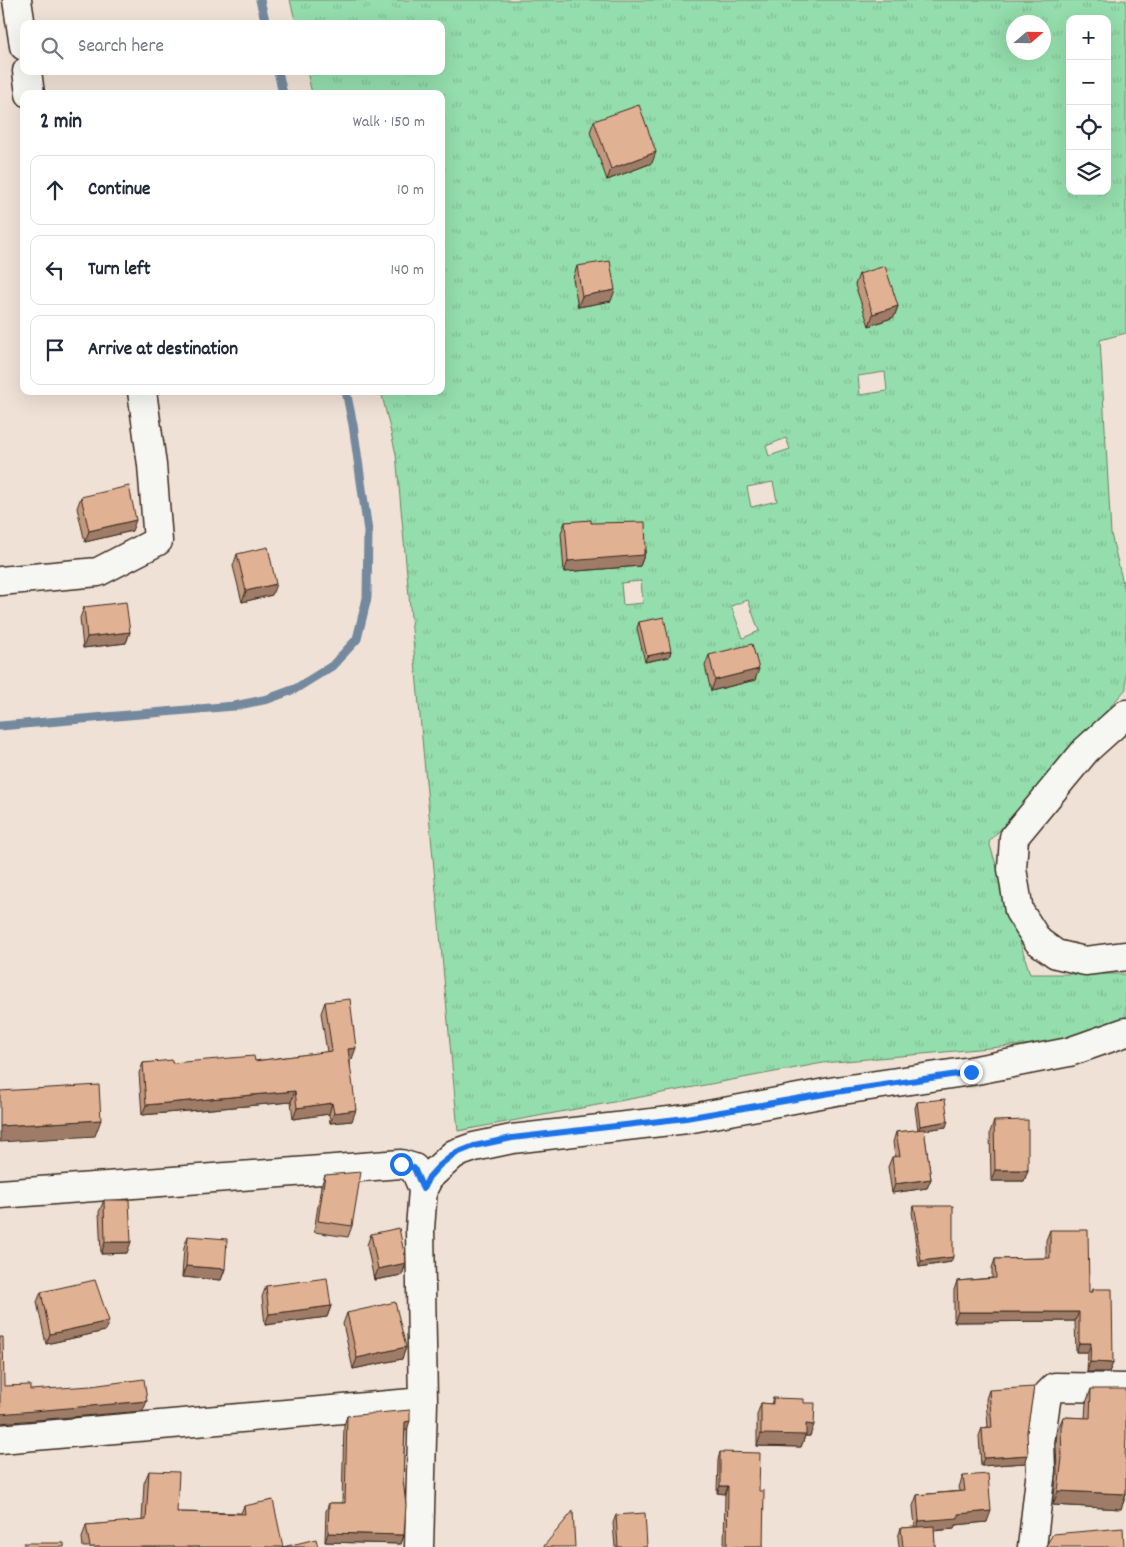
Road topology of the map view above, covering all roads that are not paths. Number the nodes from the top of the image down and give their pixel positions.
1 (12, 14) edge
2 (20, 35) edge
3 (28, 75) edge
4 (29, 90) edge
5 (143, 395) edge
6 (0, 581) edge
7 (1126, 714) edge
8 (1126, 956) edge
9 (1126, 1032) edge
10 (423, 1189) junction
11 (0, 1194) edge
12 (1126, 1388) edge
13 (423, 1402) junction
14 (0, 1439) edge
15 (419, 1547) edge
16 (1032, 1547) edge

1 - 2 street
3 - 4 street
5 - 6 street
7 - 8 street
9 - 10 street
10 - 11 street
10 - 13 street
12 - 16 street
13 - 14 street
13 - 15 street

